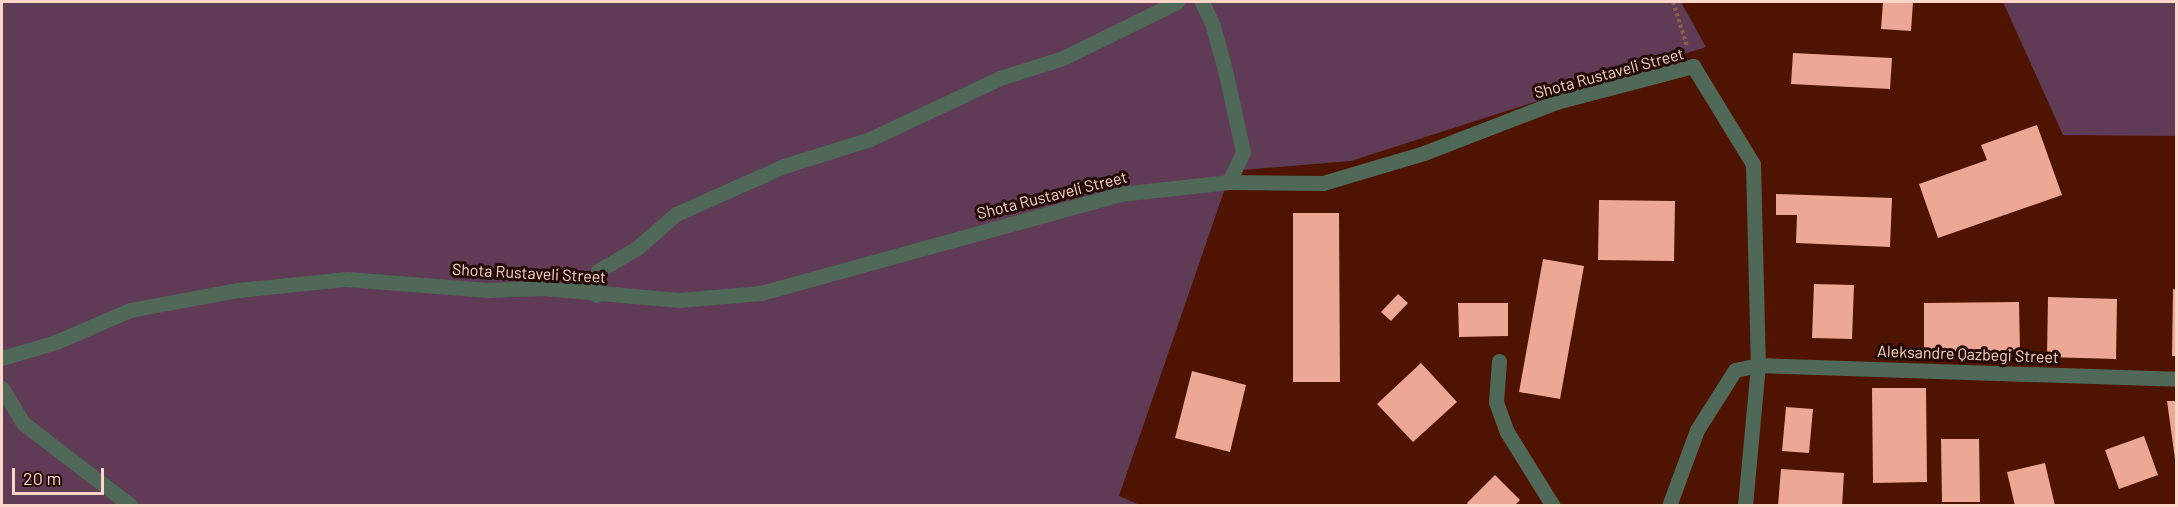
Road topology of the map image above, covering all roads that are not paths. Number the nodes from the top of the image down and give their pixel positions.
1 (1177, 2) edge
2 (1202, 2) edge
3 (1229, 182) junction
4 (596, 295) junction
5 (2, 358) edge
6 (1499, 361) dead end
7 (1758, 365) junction
8 (2176, 379) edge
9 (2, 388) edge
10 (131, 506) edge
11 (1553, 506) edge
12 (1669, 506) edge
13 (1745, 506) edge

1 - 4 street
2 - 3 street
3 - 4 street, Shota Rustaveli Street
3 - 7 street, Shota Rustaveli Street
4 - 5 street, Shota Rustaveli Street
6 - 11 street
7 - 8 street, Aleksandre Qazbegi Street
7 - 12 street
7 - 13 street, Shota Rustaveli Street
9 - 10 street

